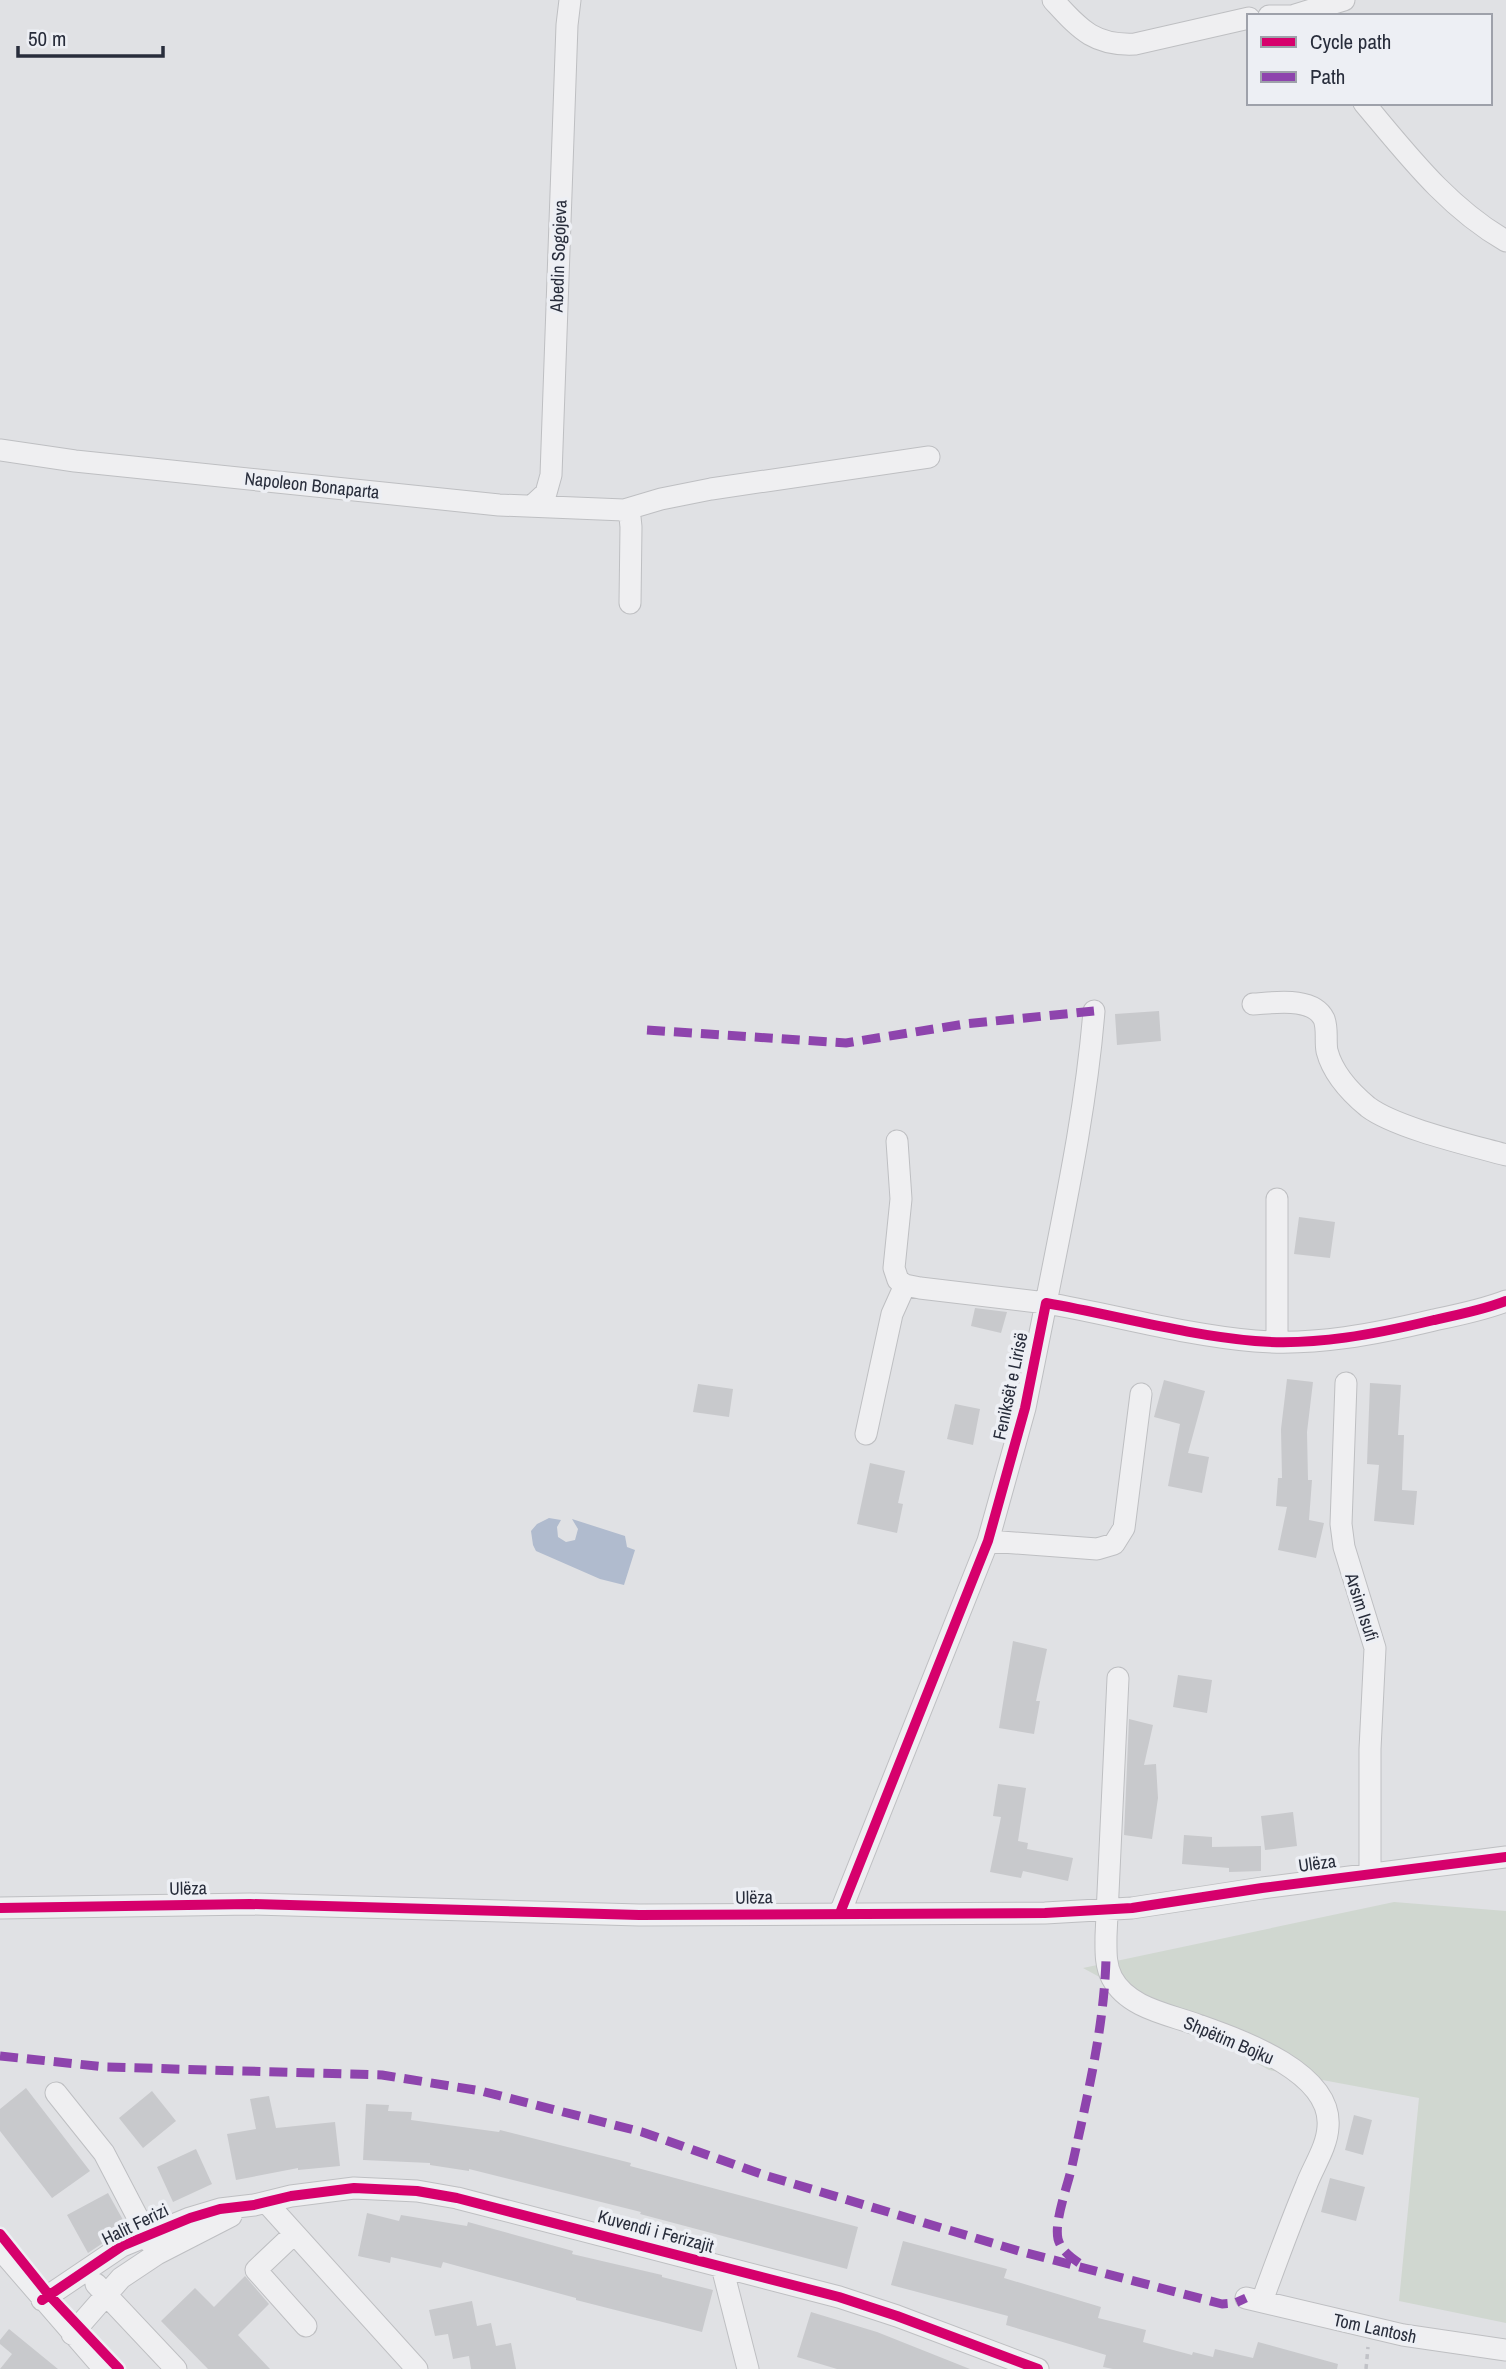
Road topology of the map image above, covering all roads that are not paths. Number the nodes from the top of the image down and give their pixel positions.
1 (570, 0) edge
2 (1053, 0) edge
3 (1344, 0) edge
4 (1299, 14) edge
5 (1247, 18) edge
6 (1366, 105) edge
7 (1506, 241) edge
8 (0, 450) edge
9 (929, 457) dead end
10 (532, 506) junction
11 (624, 510) junction
12 (630, 603) dead end
13 (1253, 1004) dead end
14 (1094, 1011) dead end
15 (897, 1141) dead end
16 (1506, 1155) edge
17 (1277, 1199) dead end
18 (905, 1285) junction
19 (1506, 1301) edge
20 (1046, 1303) junction
21 (1277, 1341) junction
22 (1346, 1383) dead end
23 (1141, 1394) dead end
24 (866, 1434) dead end
25 (988, 1541) junction
26 (1118, 1678) dead end
27 (1506, 1857) edge
28 (1370, 1874) junction
29 (0, 1908) edge
30 (1107, 1911) junction
31 (840, 1913) junction
32 (56, 2093) dead end
33 (260, 2204) junction
34 (294, 2234) junction
35 (146, 2235) junction
36 (0, 2249) edge
37 (157, 2254) junction
38 (722, 2267) junction
39 (84, 2272) junction
40 (106, 2294) junction
41 (1254, 2299) joint
42 (42, 2300) junction
43 (306, 2326) dead end
44 (72, 2334) junction
45 (1506, 2350) edge
46 (104, 2369) edge
47 (176, 2369) edge
48 (417, 2369) edge
49 (748, 2369) edge
50 (1038, 2369) edge

1 - 10 street, Abedin Sogojeva
2 - 5 street
3 - 4 street
6 - 7 street
8 - 10 street, Napoleon Bonaparta
9 - 11 street, Napoleon Bonaparta
10 - 11 street, Napoleon Bonaparta
11 - 12 street
13 - 16 street
14 - 20 street, Feniksët e Lirisë
15 - 18 street
17 - 21 street
18 - 20 street
18 - 24 street
19 - 21 street
20 - 21 street
20 - 25 street, Feniksët e Lirisë
22 - 28 street, Arsim Isufi
23 - 25 street
25 - 31 street, Feniksët e Lirisë
26 - 30 street
27 - 28 street, Ulëza
28 - 30 street, Ulëza
29 - 31 street, Ulëza
30 - 31 street, Ulëza
30 - 41 street, Shpëtim Bojku
32 - 35 street, Halit Ferizi
33 - 34 street
33 - 35 street, Halit Ferizi
33 - 37 street, Halit Ferizi
33 - 38 street, Kuvendi i Ferizajit
34 - 43 street
34 - 48 street
35 - 37 street, Halit Ferizi
35 - 39 street, Halit Ferizi
36 - 42 street
37 - 40 street, Halit Ferizi
38 - 49 street
38 - 50 street, Kuvendi i Ferizajit
39 - 40 street
39 - 42 street, Halit Ferizi
40 - 44 street, Halit Ferizi
40 - 47 street
41 - 45 street, Tom Lantosh
42 - 44 street
44 - 46 street

